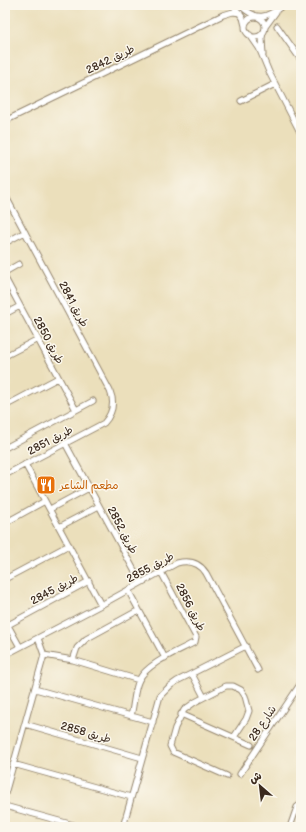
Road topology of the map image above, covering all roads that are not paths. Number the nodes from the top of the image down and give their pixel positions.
1 (233, 5) edge
2 (240, 5) edge
3 (284, 5) edge
4 (278, 9) junction
5 (240, 13) junction
6 (223, 15) junction
7 (257, 17) junction
8 (245, 26) junction
9 (277, 26) dead end
10 (264, 28) junction
11 (250, 35) junction
12 (263, 58) junction
13 (301, 60) edge
14 (275, 84) junction
15 (241, 101) dead end
16 (5, 121) edge
17 (301, 134) edge
18 (5, 195) edge
19 (25, 232) junction
20 (5, 243) edge
21 (19, 264) dead end
22 (5, 272) edge
23 (5, 278) edge
24 (20, 306) junction
25 (5, 314) edge
26 (38, 339) junction
27 (5, 356) edge
28 (58, 378) junction
29 (93, 401) dead end
30 (5, 406) edge
31 (76, 410) junction
32 (104, 422) joint
33 (65, 443) junction
34 (5, 448) edge
35 (25, 464) junction
36 (5, 475) edge
37 (89, 488) junction
38 (45, 501) junction
39 (99, 506) junction
40 (50, 509) junction
41 (5, 523) edge
42 (59, 527) junction
43 (69, 545) junction
44 (162, 572) junction
45 (5, 579) edge
46 (89, 582) junction
47 (141, 583) junction
48 (128, 590) junction
49 (101, 605) junction
50 (139, 610) junction
51 (6, 622) edge
52 (38, 638) junction
53 (246, 646) junction
54 (20, 647) junction
55 (5, 655) edge
56 (44, 655) junction
57 (165, 658) junction
58 (73, 660) junction
59 (258, 670) dead end
60 (192, 674) junction
61 (139, 680) junction
62 (301, 682) edge
63 (36, 689) junction
64 (204, 697) junction
65 (181, 714) junction
66 (132, 716) junction
67 (153, 722) junction
68 (24, 724) junction
69 (234, 738) junction
70 (251, 745) dead end
71 (142, 758) junction
72 (13, 764) junction
73 (240, 774) dead end
74 (227, 776) dead end
75 (5, 794) edge
76 (131, 797) junction
77 (301, 804) edge
78 (5, 806) edge
79 (81, 827) edge
80 (123, 827) edge
81 (290, 827) edge

1 - 5 street
1 - 6 street, طريق 2842
2 - 7 street
3 - 4 street
4 - 7 street
4 - 10 street
5 - 6 street, طريق 2842
5 - 8 street
6 - 16 street, طريق 2842
7 - 8 street
7 - 10 street
8 - 11 street
9 - 13 street
10 - 11 street
10 - 12 street
11 - 12 street
12 - 14 street
14 - 15 street
14 - 17 street
18 - 19 street, طريق 2841
19 - 20 street
19 - 32 street, طريق 2841
21 - 22 street
23 - 24 street, طريق 2850
24 - 25 street
24 - 26 street, طريق 2850
26 - 27 street
26 - 28 street, طريق 2850
28 - 30 street
28 - 31 street, طريق 2850
29 - 31 street
31 - 34 street
32 - 33 street, طريق 2851
33 - 35 street, طريق 2851
33 - 37 street, طريق 2852
35 - 36 street, طريق 2851
35 - 38 street
37 - 39 street, طريق 2852
37 - 40 street
38 - 40 street
38 - 41 street
39 - 42 street
39 - 47 street, طريق 2852
40 - 42 street
42 - 43 street
43 - 45 street
43 - 46 street
44 - 47 street, طريق 2855
44 - 53 street, طريق 2855
44 - 57 street, طريق 2856
46 - 49 street
46 - 51 street, طريق 2845
47 - 48 street, طريق 2855
48 - 49 street, طريق 2855
48 - 50 street
49 - 52 street, طريق 2855
50 - 57 street
50 - 58 street
51 - 54 street, طريق 2845
52 - 54 street, طريق 2855
52 - 56 street
53 - 59 street, طريق 2855
53 - 60 street
54 - 55 street, طريق 2855
56 - 58 street
56 - 63 street
57 - 61 street, طريق 2856
58 - 61 street
60 - 64 street
60 - 67 street
61 - 66 street
62 - 73 street, شارع 28
63 - 66 street
63 - 68 street
64 - 65 street
64 - 69 street
65 - 69 street
65 - 74 street
66 - 67 street
67 - 71 street
68 - 71 street, طريق 2858
68 - 72 street
69 - 70 street
71 - 76 street
72 - 75 street
72 - 76 street
76 - 80 street
77 - 81 street
78 - 79 street

